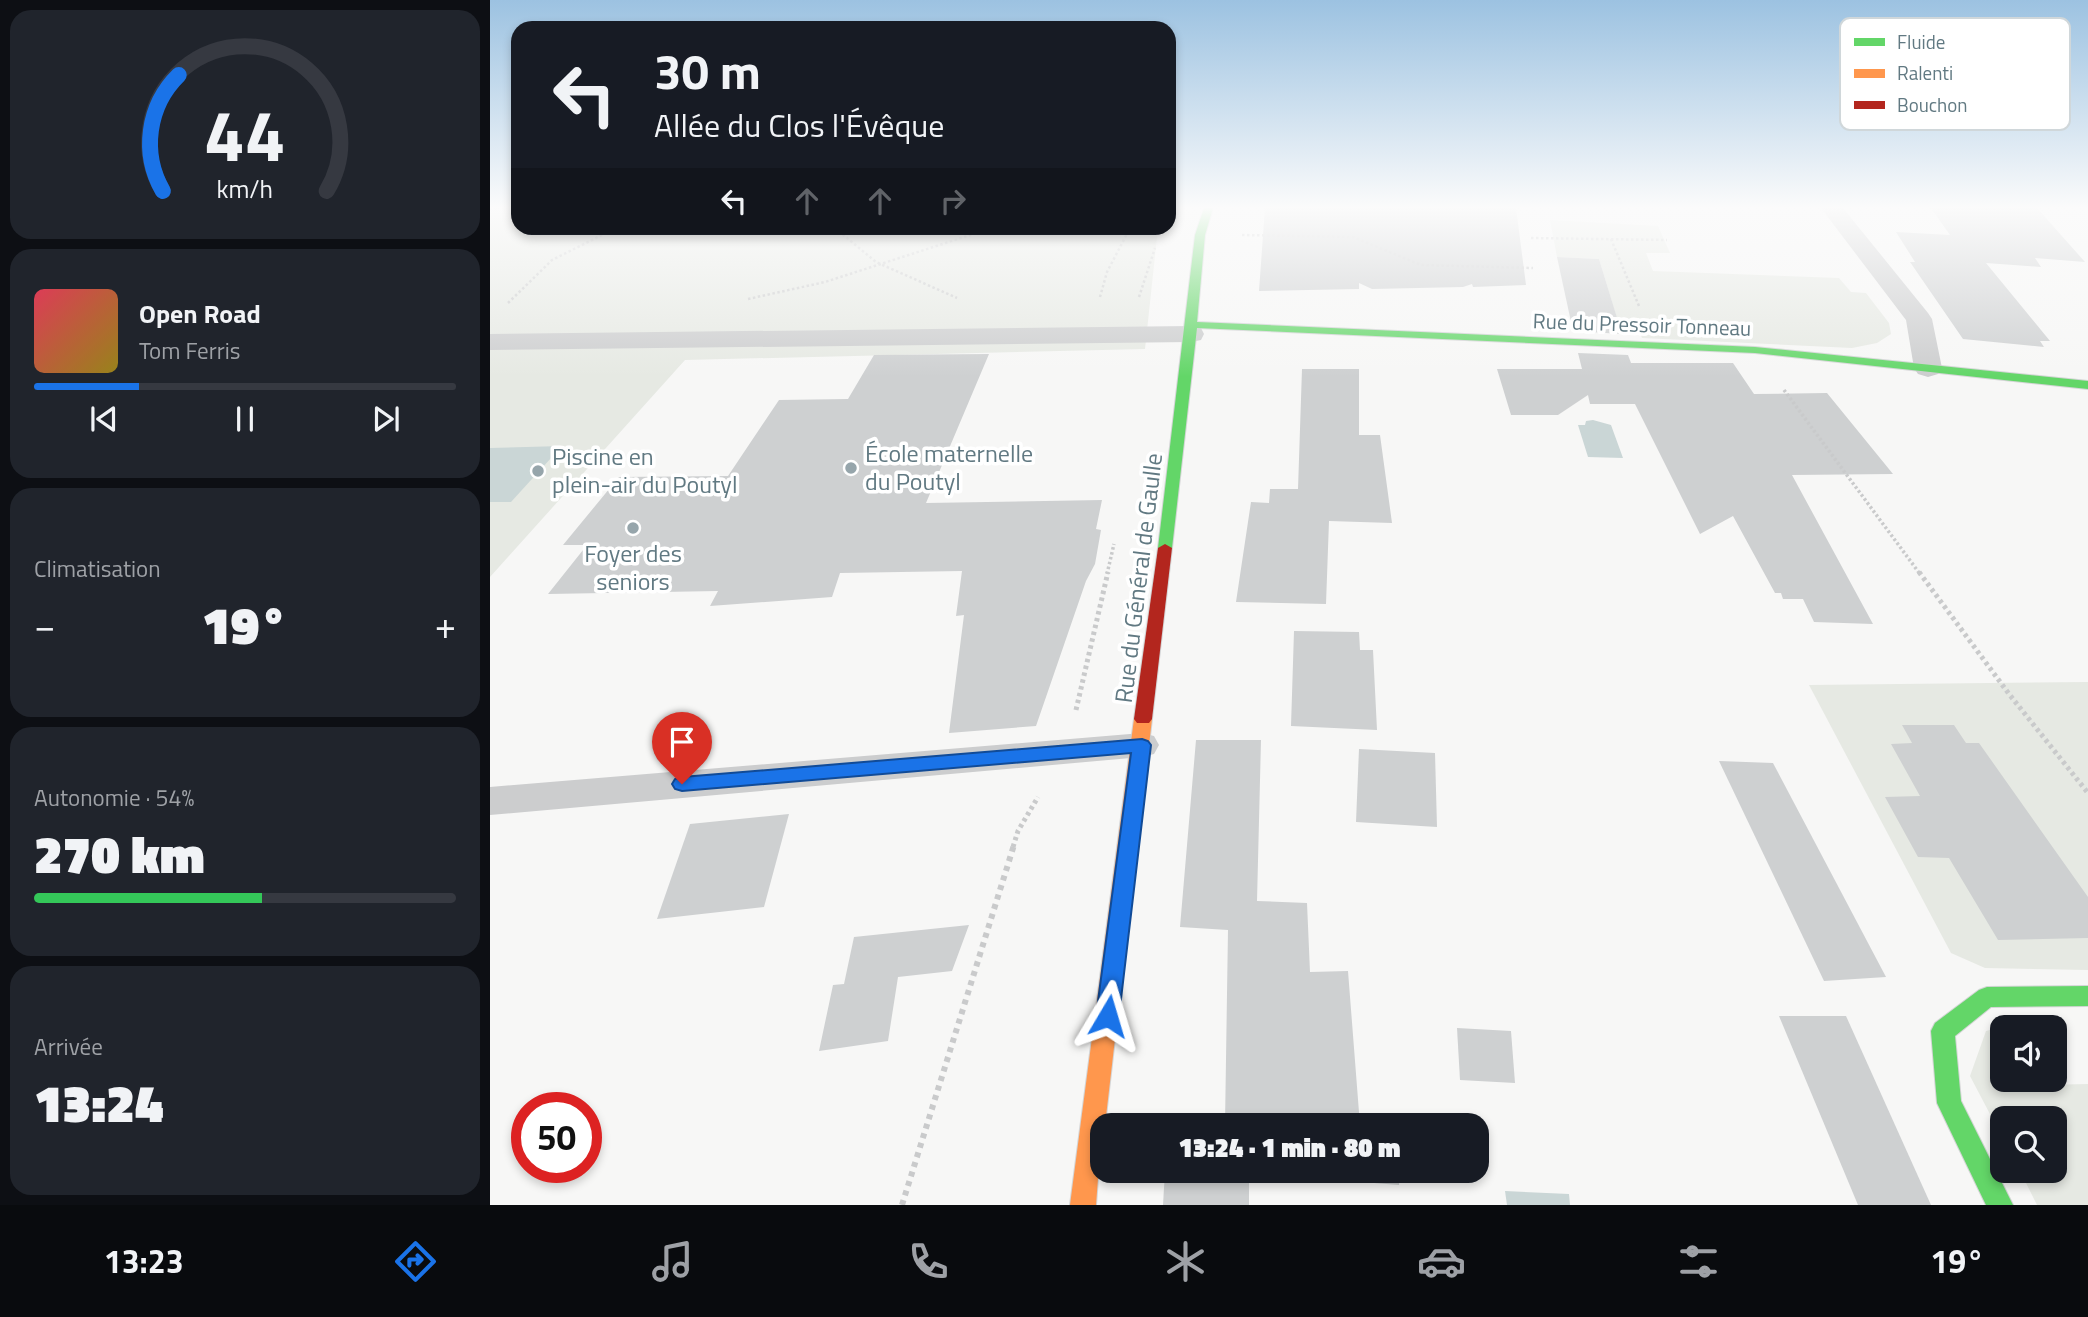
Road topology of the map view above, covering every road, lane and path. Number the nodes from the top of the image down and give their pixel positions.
1 (548, 264) edge
2 (880, 264) edge
3 (1111, 264) edge
4 (1198, 264) edge
5 (1419, 264) edge
6 (1621, 264) edge
7 (1876, 264) edge
8 (1533, 268) dead end
9 (1100, 298) dead end
10 (744, 299) dead end
11 (503, 308) dead end
12 (1192, 329) junction
13 (490, 342) edge
14 (1654, 345) junction
15 (1755, 350) junction
16 (1928, 368) junction
17 (2088, 385) edge
18 (1142, 745) junction
19 (2088, 793) edge
20 (490, 801) edge
21 (2088, 996) edge
22 (1083, 1205) edge
23 (2000, 1205) edge

1 - 11 path
2 - 10 path
3 - 9 path
4 - 12 main road, Rue du Général de Gaulle
5 - 8 path
6 - 14 path
7 - 16 street
12 - 13 street
12 - 14 main road, Rue du Pressoir Tonneau
12 - 18 main road, Rue du Général de Gaulle
14 - 15 main road, Rue du Pressoir Tonneau
15 - 16 main road, Rue du Pressoir Tonneau
15 - 19 path
16 - 17 main road, Rue du Pressoir Tonneau
18 - 20 lane
18 - 22 main road, Rue du Général de Gaulle
21 - 23 main road

